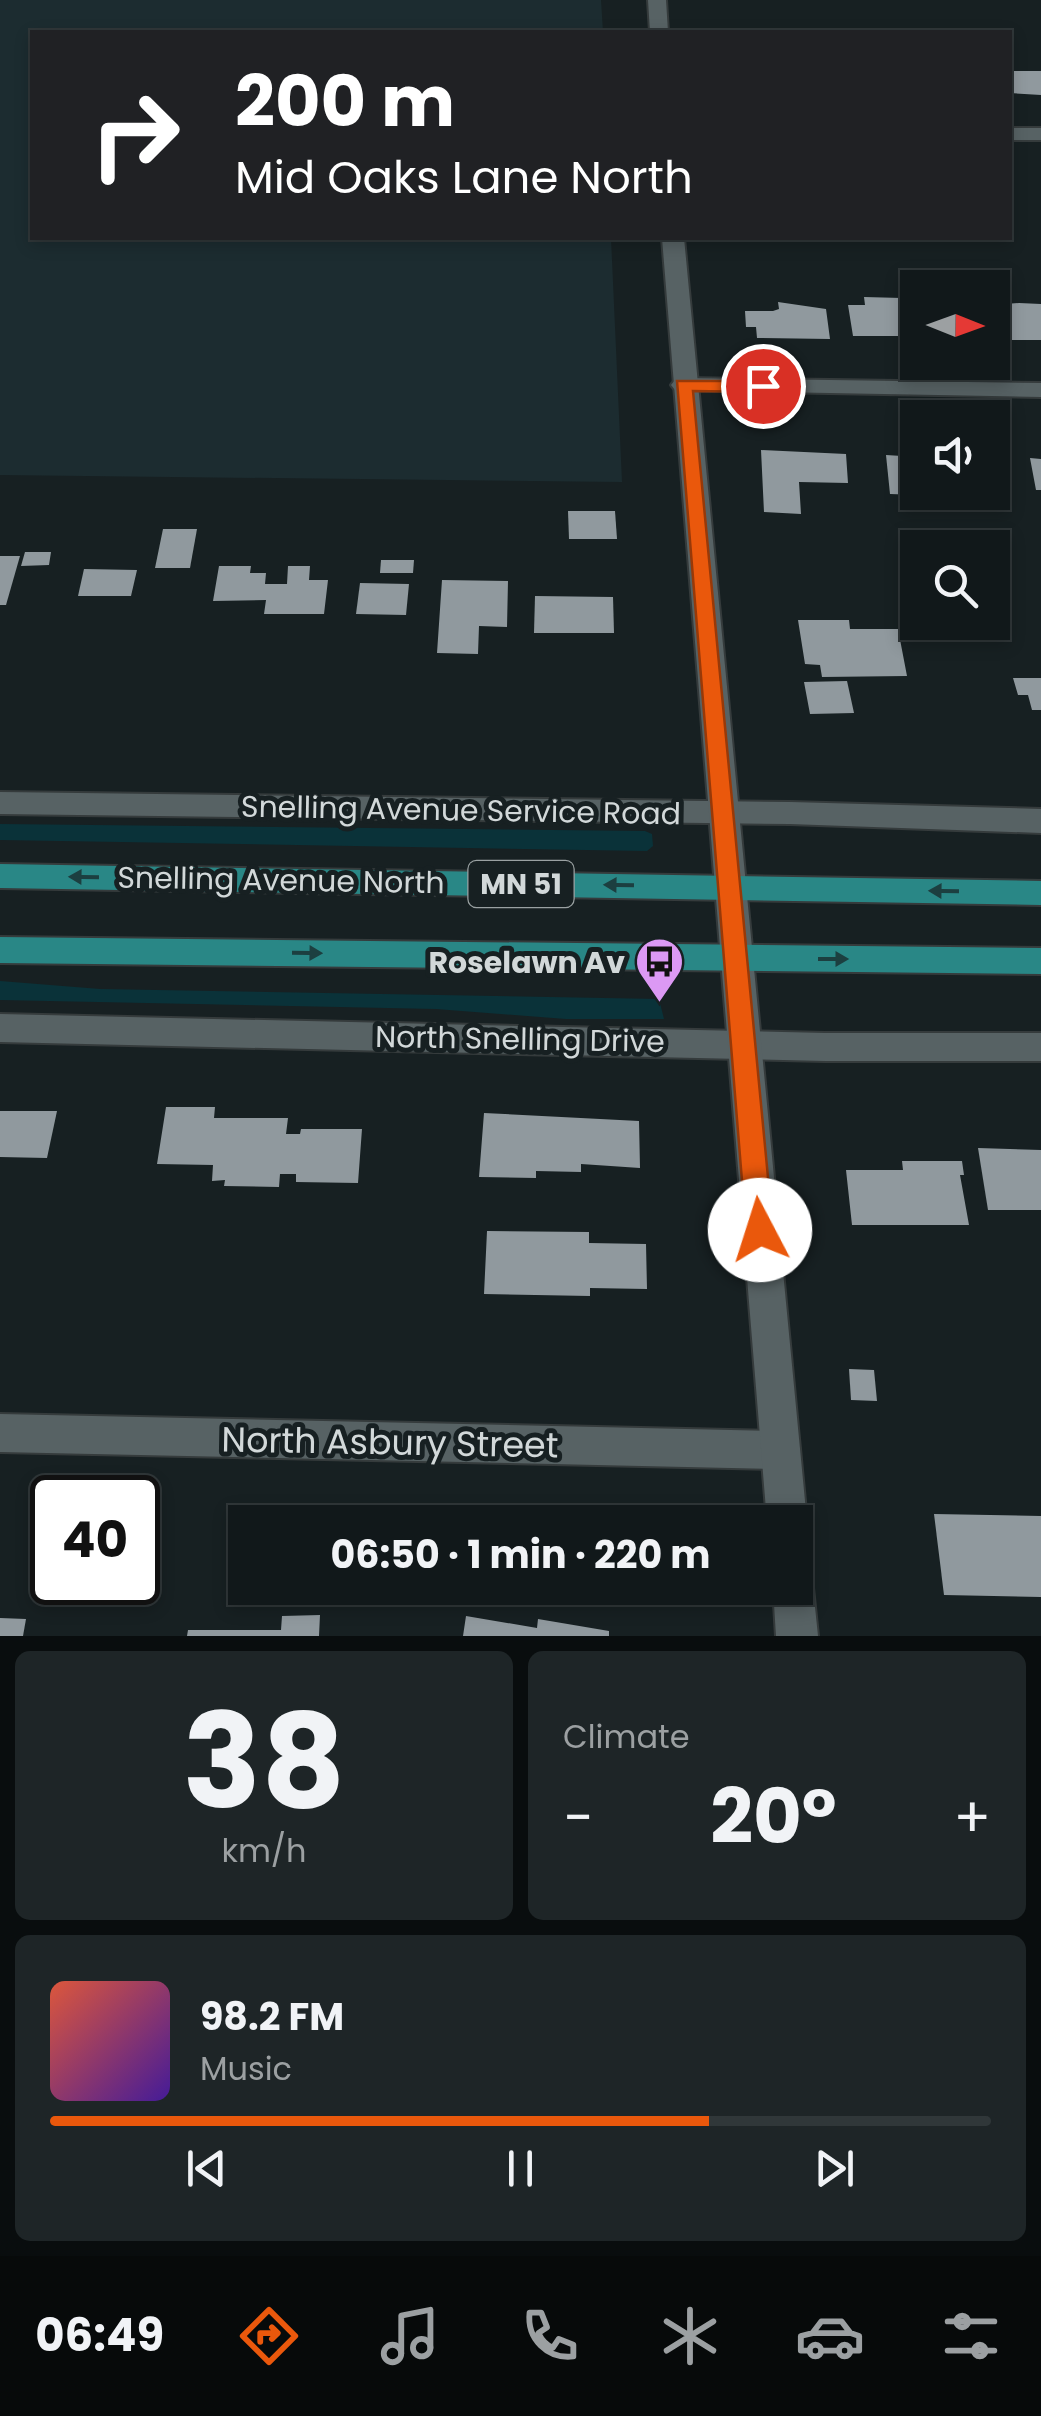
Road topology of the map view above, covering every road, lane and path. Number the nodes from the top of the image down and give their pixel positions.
1 (657, 0) edge
2 (659, 30) edge
3 (1012, 134) edge
4 (1041, 134) edge
5 (672, 240) edge
6 (683, 385) junction
7 (1041, 390) edge
8 (0, 803) edge
9 (723, 814) junction
10 (1041, 821) edge
11 (0, 876) edge
12 (730, 887) junction
13 (1041, 893) edge
14 (0, 950) edge
15 (736, 959) junction
16 (1041, 961) edge
17 (0, 1028) edge
18 (743, 1045) junction
19 (1041, 1047) edge
20 (0, 1433) edge
21 (780, 1450) junction
22 (785, 1505) edge
23 (794, 1605) edge
24 (797, 1636) edge

1 - 2 street
3 - 4 street
5 - 6 street
6 - 7 street
6 - 9 street
8 - 9 street, Snelling Avenue Service Road
9 - 10 street, Snelling Avenue Service Road
9 - 12 street
12 -> 11 main road, Snelling Avenue North / MN 51
13 -> 12 main road, Snelling Avenue North / MN 51
12 - 15 street
14 -> 15 main road
15 -> 16 main road
15 - 18 street
17 - 18 street, North Snelling Drive
18 - 19 street, North Snelling Drive
18 - 21 street
20 - 21 street, North Asbury Street
21 - 22 street
23 - 24 street

